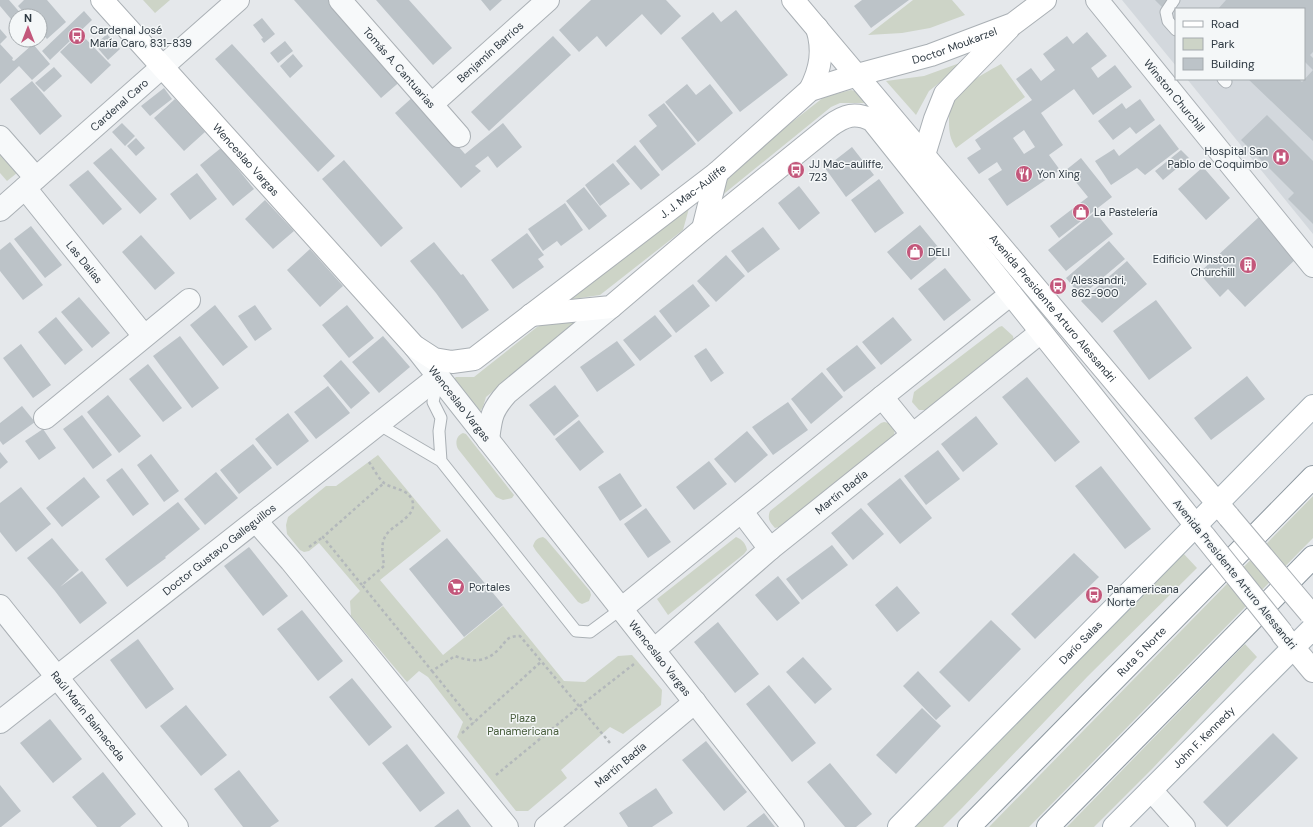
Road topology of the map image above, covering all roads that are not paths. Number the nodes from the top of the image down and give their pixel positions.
1 (102, 0) edge
2 (238, 0) edge
3 (340, 0) edge
4 (548, 0) edge
5 (794, 0) edge
6 (1045, 0) edge
7 (1097, 0) edge
8 (1174, 0) edge
9 (1013, 24) junction
10 (816, 27) junction
11 (1175, 29) edge
12 (162, 67) junction
13 (857, 75) junction
14 (810, 90) junction
15 (432, 104) junction
16 (459, 136) dead end
17 (0, 137) edge
18 (924, 155) junction
19 (717, 173) junction
20 (31, 183) junction
21 (2, 205) edge
22 (703, 229) junction
23 (1313, 266) edge
24 (1011, 294) junction
25 (189, 300) dead end
26 (611, 307) junction
27 (532, 316) junction
28 (1041, 332) junction
29 (144, 336) junction
30 (414, 346) junction
31 (438, 377) junction
32 (882, 397) junction
33 (1313, 406) edge
34 (45, 418) dead end
35 (378, 424) junction
36 (912, 434) junction
37 (488, 440) junction
38 (441, 461) junction
39 (1313, 477) edge
40 (1223, 510) junction
41 (742, 512) junction
42 (256, 521) junction
43 (1200, 531) junction
44 (770, 549) junction
45 (1313, 557) edge
46 (0, 606) edge
47 (622, 609) junction
48 (1312, 619) edge
49 (1288, 640) junction
50 (654, 650) junction
51 (1313, 671) edge
52 (57, 677) junction
53 (695, 702) junction
54 (0, 722) edge
55 (1151, 790) junction
56 (177, 827) edge
57 (507, 827) edge
58 (546, 827) edge
59 (793, 827) edge
60 (899, 827) edge
61 (969, 827) edge
62 (1048, 827) edge
63 (1114, 827) edge
64 (1184, 827) edge

1 - 12 main road, Wenceslao Vargas
2 - 12 street, Cardenal Caro
3 - 15 street, Tomás A. Cantuarias
4 - 15 street, Benjamín Barrios
5 - 10 main road, Avenida Presidente Arturo Alessandri
6 - 9 main road, Doctor Moukarzel
7 - 23 street, Winston Churchill
8 - 11 lane
9 - 13 main road, Doctor Moukarzel
9 - 18 main road
10 - 13 main road, Avenida Presidente Arturo Alessandri
10 - 14 main road
12 - 20 street, Cardenal Caro
12 - 30 main road, Wenceslao Vargas
13 - 14 main road, J. J. Mac-Auliffe
13 - 18 main road, Avenida Presidente Arturo Alessandri
14 - 19 main road, J. J. Mac-Auliffe
15 - 16 street, Tomás A. Cantuarias
17 - 20 street, Las Dalias
18 - 40 main road, Avenida Presidente Arturo Alessandri
19 - 22 main road
19 - 27 main road, J. J. Mac-Auliffe
20 - 21 street, Cardenal Caro
20 - 29 street, Las Dalias
22 - 24 main road, Avenida Presidente Arturo Alessandri
22 - 26 main road
24 - 28 main road, Avenida Presidente Arturo Alessandri
24 - 32 street
25 - 29 street
26 - 27 main road
26 - 37 street
27 - 30 main road, J. J. Mac-Auliffe
28 - 36 street, Martín Badía
28 - 43 main road, Avenida Presidente Arturo Alessandri
29 - 34 street
30 - 31 street, Wenceslao Vargas
31 - 35 street, Doctor Gustavo Galleguillos
31 - 37 street, Wenceslao Vargas
31 - 38 lane
32 - 36 street
32 - 41 street
33 - 40 main road, Darío Salas
35 - 38 lane
35 - 42 street, Doctor Gustavo Galleguillos
36 - 44 street, Martín Badía
37 - 47 street, Wenceslao Vargas
38 - 47 lane
39 - 61 main road, Ruta 5 Norte
40 - 43 main road, Darío Salas
40 - 48 main road, Avenida Presidente Arturo Alessandri, bridge
41 - 44 street
41 - 47 street
42 - 52 street, Doctor Gustavo Galleguillos
42 - 57 street
43 - 49 main road, Avenida Presidente Arturo Alessandri, bridge
43 - 60 main road, Darío Salas
44 - 50 street, Martín Badía
45 - 62 main road
46 - 52 street, Raúl Marín Balmaceda
47 - 50 street, Wenceslao Vargas
48 - 49 main road, John F. Kennedy
49 - 51 main road, Avenida Presidente Arturo Alessandri
49 - 55 main road, John F. Kennedy
50 - 53 street, Wenceslao Vargas
52 - 54 street, Doctor Gustavo Galleguillos
52 - 56 street, Raúl Marín Balmaceda
53 - 58 street, Martín Badía
53 - 59 street, Wenceslao Vargas
55 - 63 main road, John F. Kennedy
55 - 64 street

